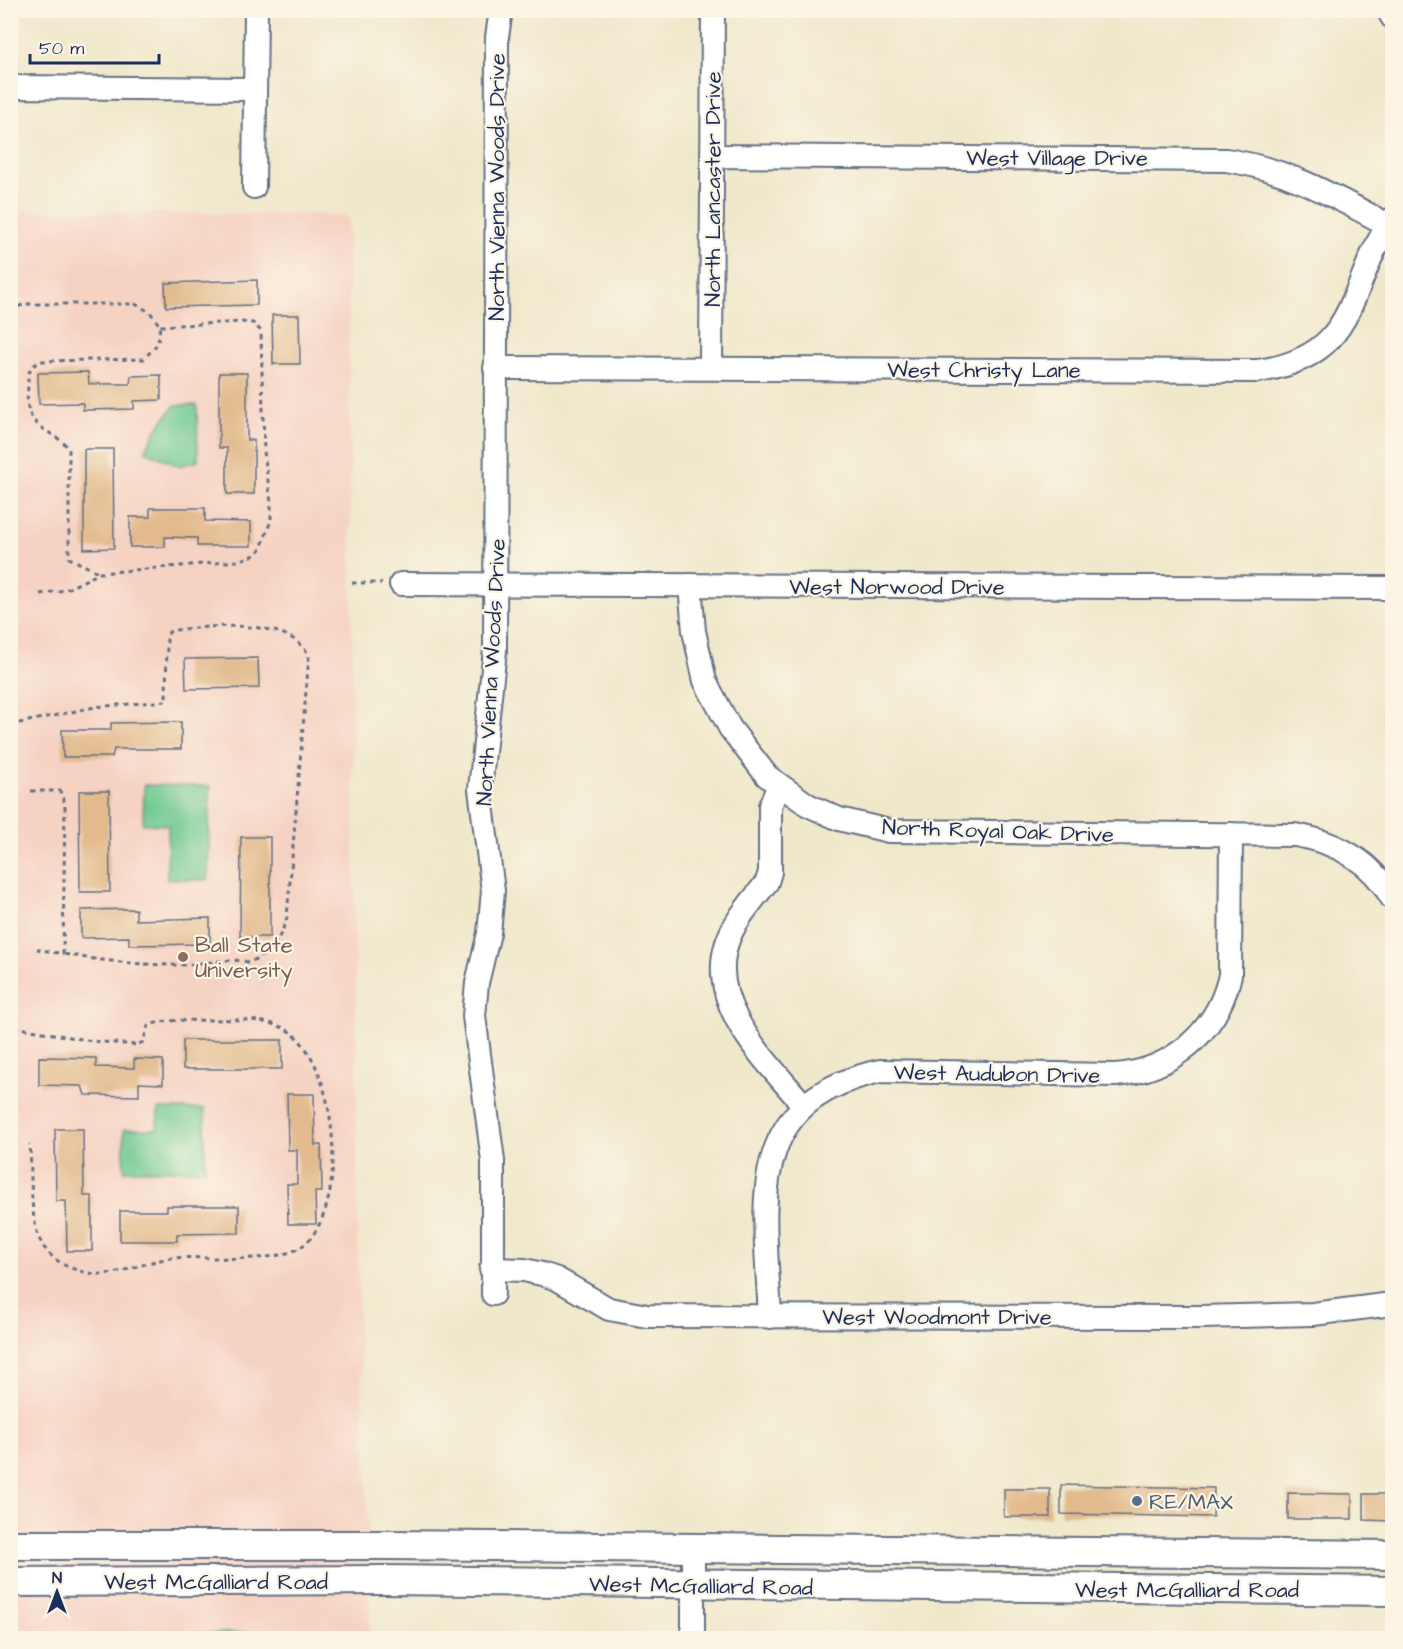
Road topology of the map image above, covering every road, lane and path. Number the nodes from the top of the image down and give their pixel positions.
1 (256, 10) edge
2 (501, 10) edge
3 (713, 10) edge
4 (1388, 10) edge
5 (1392, 17) edge
6 (10, 87) edge
7 (255, 89) junction
8 (712, 156) junction
9 (254, 187) dead end
10 (1390, 222) edge
11 (10, 310) edge
12 (160, 326) junction
13 (495, 368) junction
14 (711, 368) junction
15 (10, 483) edge
16 (100, 573) junction
17 (351, 583) dead end
18 (401, 584) joint
19 (496, 584) junction
20 (690, 585) junction
21 (1392, 588) edge
22 (10, 594) edge
23 (40, 594) dead end
24 (10, 725) edge
25 (779, 785) junction
26 (31, 791) dead end
27 (1231, 834) junction
28 (1392, 898) edge
29 (38, 950) dead end
30 (63, 954) junction
31 (15, 1027) dead end
32 (804, 1106) junction
33 (30, 1144) dead end
34 (491, 1269) junction
35 (493, 1294) dead end
36 (1392, 1304) edge
37 (770, 1317) junction
38 (10, 1545) edge
39 (693, 1548) junction
40 (1392, 1555) edge
41 (10, 1582) edge
42 (692, 1585) junction
43 (1392, 1591) edge
44 (693, 1638) edge

1 - 7 street
2 - 13 street, North Vienna Woods Drive
3 - 8 street, North Lancaster Drive
4 - 5 street
6 - 7 street
7 - 9 street
8 - 10 street, West Village Drive
8 - 14 street, North Lancaster Drive
10 - 14 street, West Christy Lane
11 - 12 path
12 - 16 path
12 - 16 path
13 - 14 street, West Christy Lane
13 - 19 street, North Vienna Woods Drive
15 - 22 path
16 - 23 path
17 - 18 path
18 - 19 street, West Norwood Drive
19 - 20 street, West Norwood Drive
19 - 34 street, North Vienna Woods Drive
20 - 21 street, West Norwood Drive
20 - 25 street, North Royal Oak Drive
24 - 30 path
25 - 27 street, North Royal Oak Drive
25 - 32 street
26 - 30 path
27 - 28 street, North Royal Oak Drive
27 - 32 street, West Audubon Drive
29 - 30 path
31 - 33 path
32 - 37 street, West Audubon Drive
34 - 35 street, North Vienna Woods Drive
34 - 37 street, West Woodmont Drive
36 - 37 street, West Woodmont Drive
38 - 39 main road, West McGalliard Road
39 - 40 main road, West McGalliard Road
39 - 42 street
41 - 42 main road, West McGalliard Road
42 - 43 main road, West McGalliard Road
42 - 44 street

